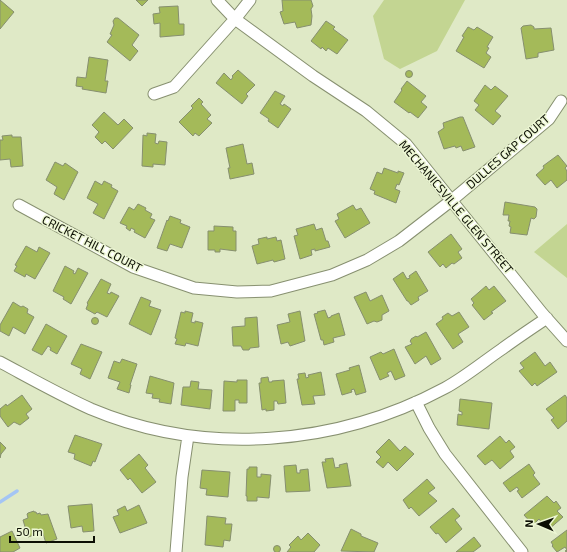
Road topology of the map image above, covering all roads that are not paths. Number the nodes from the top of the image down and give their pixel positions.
1 (217, 0) edge
2 (250, 0) edge
3 (235, 19) junction
4 (154, 94) dead end
5 (561, 101) dead end
6 (452, 200) junction
7 (19, 205) dead end
8 (547, 318) junction
9 (567, 341) edge
10 (0, 362) edge
11 (416, 402) junction
12 (188, 436) junction
13 (176, 552) edge
14 (522, 552) edge

1 - 3 street, MECHANICSVILLE GLEN STREET
2 - 3 street
3 - 4 street
3 - 6 street, MECHANICSVILLE GLEN STREET
5 - 6 street, DULLES GAP COURT
6 - 7 street, CRICKET HILL COURT
6 - 8 street, MECHANICSVILLE GLEN STREET
8 - 9 street, MECHANICSVILLE GLEN STREET
8 - 11 street
10 - 12 street
11 - 12 street
11 - 14 street
12 - 13 street

